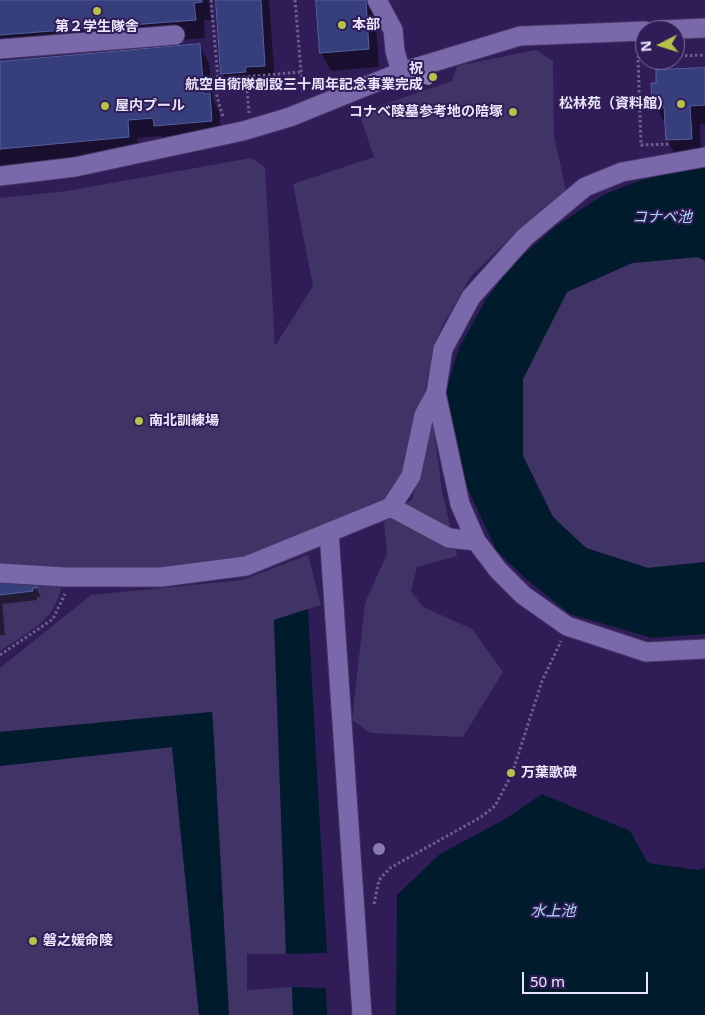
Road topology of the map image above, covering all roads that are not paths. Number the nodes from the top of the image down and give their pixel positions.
1 (377, 0) edge
2 (705, 28) edge
3 (685, 29) edge
4 (635, 31) edge
5 (175, 35) dead end
6 (0, 49) edge
7 (401, 72) junction
8 (705, 156) edge
9 (0, 176) edge
10 (436, 393) junction
11 (391, 508) junction
12 (328, 532) junction
13 (476, 541) junction
14 (0, 573) edge
15 (705, 649) edge
16 (362, 1015) edge

1 - 7 street
2 - 3 street
4 - 7 street
5 - 6 street
7 - 9 street
8 - 10 street
10 - 11 street
10 - 13 street
11 - 12 street
11 - 13 street
12 - 14 street
12 - 16 street
13 - 15 street

